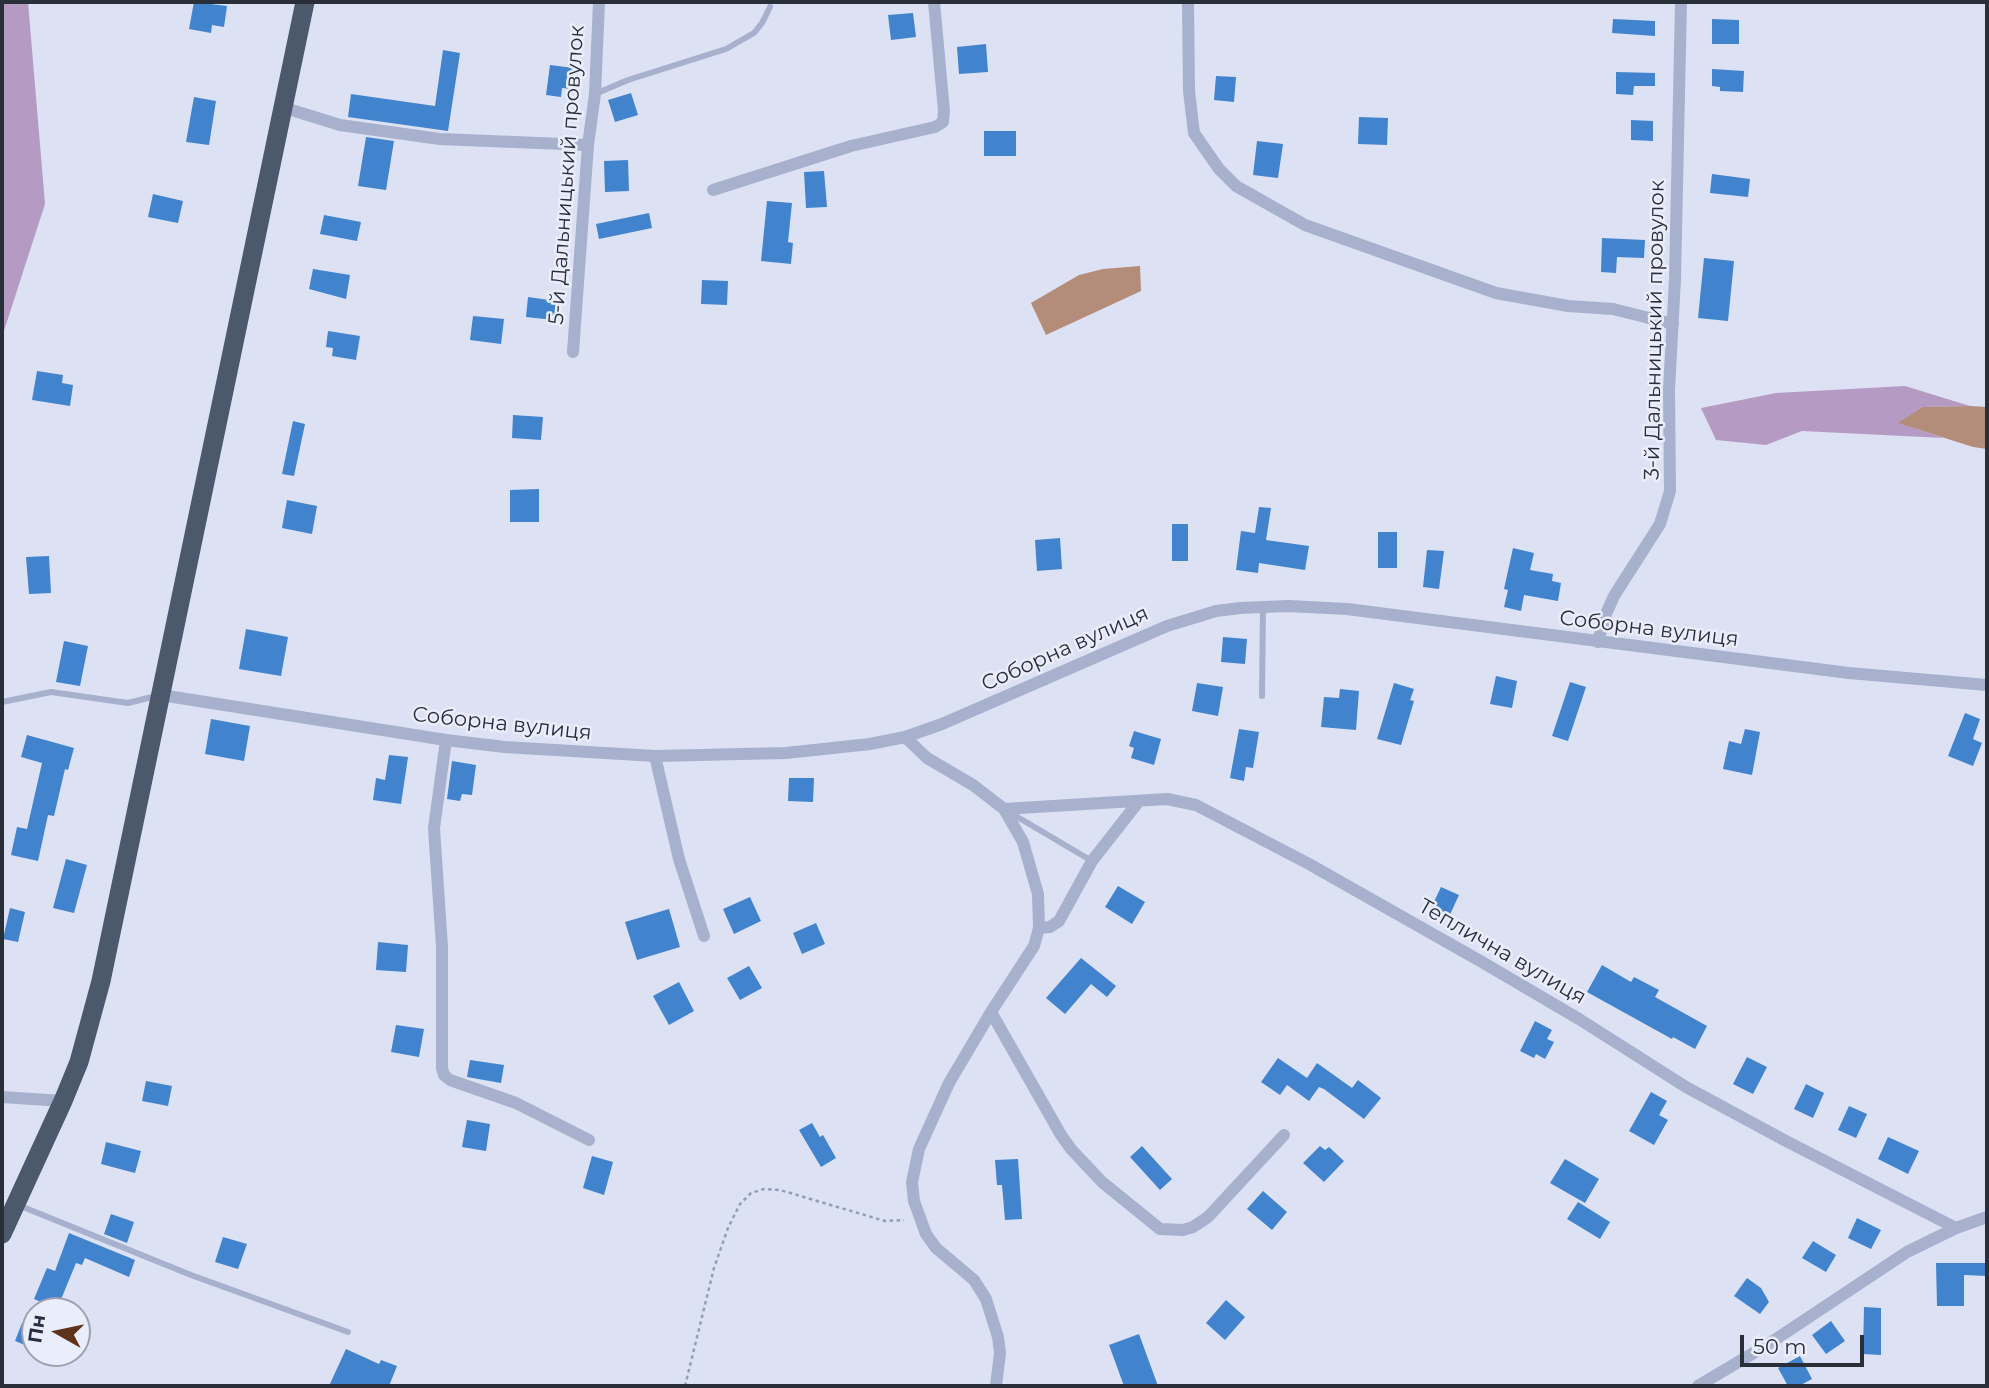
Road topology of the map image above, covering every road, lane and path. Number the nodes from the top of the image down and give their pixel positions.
1 (305, 2) edge
2 (599, 2) edge
3 (934, 2) edge
4 (1188, 2) edge
5 (1681, 2) edge
6 (770, 7) dead end
7 (595, 94) junction
8 (282, 107) junction
9 (588, 145) junction
10 (713, 190) dead end
11 (1673, 324) junction
12 (573, 352) dead end
13 (1263, 606) junction
14 (1598, 642) junction
15 (1987, 685) edge
16 (161, 695) junction
17 (1262, 695) dead end
18 (2, 702) edge
19 (905, 737) junction
20 (446, 740) junction
21 (655, 756) junction
22 (1139, 801) junction
23 (1004, 809) junction
24 (1092, 861) junction
25 (1039, 928) junction
26 (704, 936) dead end
27 (991, 1012) junction
28 (2, 1097) edge
29 (63, 1101) junction
30 (1284, 1135) dead end
31 (589, 1140) dead end
32 (17, 1205) junction
33 (918, 1217) junction
34 (1987, 1217) edge
35 (1956, 1228) junction
36 (2, 1234) edge
37 (348, 1332) dead end
38 (685, 1386) edge
39 (996, 1386) edge
40 (1698, 1386) edge

1 - 8 highway
2 - 7 street, 5-й Дальницький провулок
3 - 10 street
4 - 11 street
5 - 11 street, 3-й Дальницький провулок
6 - 7 lane
7 - 9 street, 5-й Дальницький провулок
8 - 9 street
8 - 16 highway
9 - 12 street, 5-й Дальницький провулок
11 - 14 street, 3-й Дальницький провулок
13 - 14 street, Соборна вулиця
13 - 17 lane
13 - 19 street, Соборна вулиця
14 - 15 street, Соборна вулиця
16 - 18 lane
16 - 20 street, Соборна вулиця
16 - 29 highway
19 - 21 street, Соборна вулиця
19 - 23 street
20 - 21 street, Соборна вулиця
20 - 31 street
21 - 26 street
22 - 23 street, Теплична вулиця
22 - 24 street
22 - 35 street, Теплична вулиця
23 - 24 lane
23 - 25 street
24 - 25 street
25 - 27 street
27 - 30 street
27 - 33 street
28 - 29 street
29 - 32 highway
32 - 36 highway
32 - 37 lane
33 - 38 path
33 - 39 street
34 - 35 street
35 - 40 street

